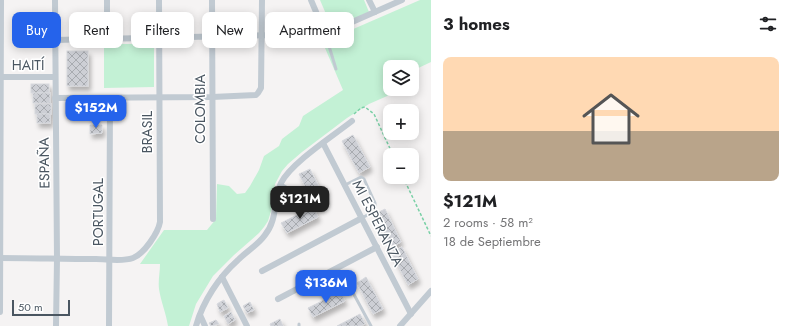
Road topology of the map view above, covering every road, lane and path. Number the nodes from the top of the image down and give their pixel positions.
1 (1, 0) edge
2 (54, 0) edge
3 (107, 0) edge
4 (159, 0) edge
5 (212, 0) edge
6 (262, 0) edge
7 (311, 0) edge
8 (369, 0) edge
9 (402, 0) edge
10 (54, 12) edge
11 (107, 12) edge
12 (159, 12) edge
13 (212, 12) edge
14 (316, 12) edge
15 (375, 12) junction
16 (354, 21) edge
17 (257, 36) edge
18 (262, 36) junction
19 (265, 36) edge
20 (55, 48) edge
21 (159, 48) edge
22 (212, 48) edge
23 (330, 48) edge
24 (336, 69) dead end
25 (0, 77) edge
26 (55, 77) junction
27 (159, 97) junction
28 (212, 97) junction
29 (56, 98) junction
30 (110, 98) junction
31 (351, 119) joint
32 (323, 143) junction
33 (390, 148) edge
34 (281, 184) junction
35 (407, 184) edge
36 (345, 185) junction
37 (276, 210) junction
38 (362, 218) junction
39 (213, 219) dead end
40 (431, 236) edge
41 (377, 247) junction
42 (0, 258) edge
43 (57, 259) junction
44 (110, 260) junction
45 (262, 271) dead end
46 (222, 277) junction
47 (351, 289) dead end
48 (431, 291) edge
49 (278, 299) dead end
50 (0, 312) edge
51 (411, 314) junction
52 (200, 316) junction
53 (56, 326) edge
54 (109, 326) edge
55 (196, 326) edge
56 (205, 326) edge
57 (248, 326) edge
58 (371, 326) edge
59 (400, 326) edge

1 - 25 street
2 - 10 street, ESPAÑA
3 - 11 street
4 - 12 street, BRASIL
5 - 13 street, COLOMBIA
6 - 18 street
7 - 14 street
8 - 15 street
9 - 15 street
15 - 16 street
17 - 18 street
18 - 19 street
18 - 28 street
20 - 26 street, ESPAÑA
21 - 27 street, BRASIL
22 - 28 street, COLOMBIA
23 - 24 lane
25 - 26 street, HAITÍ
25 - 42 street
26 - 29 street, ESPAÑA
27 - 28 street
27 - 30 street
27 - 44 street, BRASIL
28 - 39 street, COLOMBIA
29 - 30 street
29 - 43 street, ESPAÑA
30 - 44 street, PORTUGAL
31 - 32 street
31 - 33 path
32 - 34 street
32 - 36 street, MI ESPERANZA
34 - 37 street
34 - 37 lane
35 - 40 path
36 - 38 street, MI ESPERANZA
36 - 38 lane
37 - 46 street
38 - 41 street, MI ESPERANZA
38 - 45 street
41 - 49 street
41 - 51 street, MI ESPERANZA
42 - 43 street
42 - 50 street
43 - 44 street
43 - 53 street, ESPAÑA
44 - 54 street, PORTUGAL
46 - 52 street
46 - 57 street
47 - 58 lane
48 - 51 street
51 - 59 street
52 - 55 street
52 - 56 street

